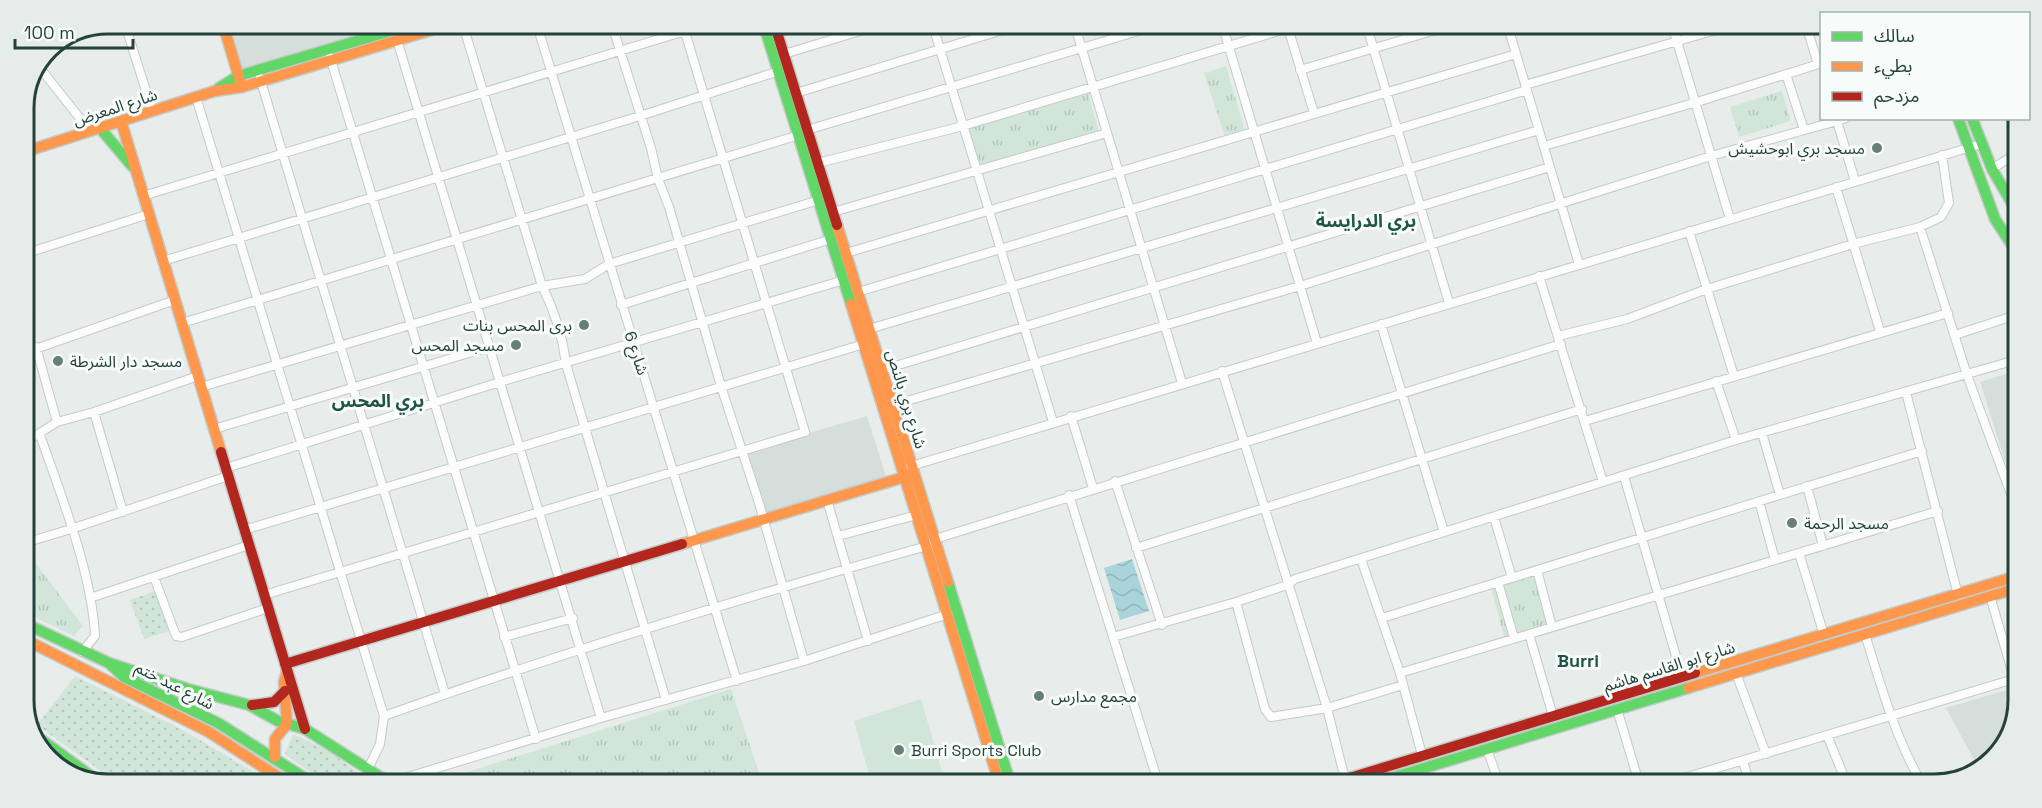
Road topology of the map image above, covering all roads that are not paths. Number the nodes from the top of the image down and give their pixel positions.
1 (128, 34) edge
2 (226, 34) edge
3 (386, 34) edge
4 (417, 34) edge
5 (466, 34) edge
6 (540, 34) edge
7 (615, 34) edge
8 (668, 34) edge
9 (686, 34) edge
10 (767, 34) edge
11 (778, 34) edge
12 (850, 34) edge
13 (935, 34) edge
14 (991, 34) edge
15 (1077, 34) edge
16 (1128, 34) edge
17 (1225, 34) edge
18 (1268, 34) edge
19 (1291, 34) edge
20 (1369, 34) edge
21 (1423, 34) edge
22 (1510, 34) edge
23 (1675, 34) edge
24 (1702, 34) edge
25 (1810, 34) edge
26 (397, 40) junction
27 (1677, 41) junction
28 (1229, 45) junction
29 (1081, 48) junction
30 (1373, 49) junction
31 (940, 50) junction
32 (620, 52) junction
33 (784, 54) junction
34 (1516, 54) junction
35 (329, 55) junction
36 (1820, 63) edge
37 (1300, 70) junction
38 (779, 71) junction
39 (44, 73) edge
40 (552, 73) junction
41 (1786, 74) junction
42 (259, 76) junction
43 (240, 81) junction
44 (951, 86) junction
45 (1526, 87) junction
46 (1093, 88) junction
47 (484, 93) junction
48 (796, 93) junction
49 (1384, 93) junction
50 (704, 96) junction
51 (196, 97) junction
52 (1697, 102) junction
53 (152, 110) junction
54 (418, 113) junction
55 (1314, 113) junction
56 (640, 116) junction
57 (1842, 120) edge
58 (1959, 120) edge
59 (1973, 120) edge
60 (120, 121) junction
61 (963, 126) junction
62 (95, 130) junction
63 (1539, 130) junction
64 (1804, 130) junction
65 (1396, 131) junction
66 (354, 132) junction
67 (1255, 132) junction
68 (803, 133) junction
69 (1107, 133) junction
70 (571, 137) junction
71 (1980, 144) junction
72 (1544, 147) junction
73 (1967, 148) junction
74 (34, 149) edge
75 (283, 153) junction
76 (1942, 155) junction
77 (1712, 156) junction
78 (502, 158) junction
79 (723, 160) junction
80 (2007, 160) edge
81 (818, 163) junction
82 (1409, 167) junction
83 (1550, 167) junction
84 (135, 168) junction
85 (1992, 169) junction
86 (976, 170) junction
87 (1266, 171) junction
88 (219, 172) junction
89 (1119, 174) junction
90 (438, 176) junction
91 (658, 179) junction
92 (1855, 182) junction
93 (1836, 187) junction
94 (2007, 195) edge
95 (143, 196) junction
96 (372, 196) junction
97 (589, 200) junction
98 (819, 200) junction
99 (1561, 205) junction
100 (1420, 206) junction
101 (1277, 208) junction
102 (1130, 211) junction
103 (833, 212) junction
104 (148, 213) junction
105 (990, 213) junction
106 (302, 218) junction
107 (523, 219) junction
108 (1730, 219) junction
109 (742, 224) junction
110 (1920, 226) junction
111 (1689, 231) junction
112 (239, 237) junction
113 (2007, 238) edge
114 (831, 239) junction
115 (459, 240) junction
116 (678, 242) junction
117 (1853, 244) junction
118 (1288, 245) junction
119 (1431, 246) junction
120 (1001, 249) junction
121 (1142, 249) junction
122 (34, 251) edge
123 (846, 253) junction
124 (393, 259) junction
125 (163, 261) junction
126 (609, 264) junction
127 (1579, 264) junction
128 (755, 265) junction
129 (1539, 276) junction
130 (321, 280) junction
131 (844, 280) junction
132 (692, 284) junction
133 (542, 286) junction
134 (1153, 286) junction
135 (1300, 286) junction
136 (1012, 287) junction
137 (1707, 289) junction
138 (858, 292) junction
139 (175, 300) junction
140 (257, 300) junction
141 (767, 303) junction
142 (1449, 303) junction
143 (478, 304) junction
144 (621, 305) junction
145 (1948, 313) junction
146 (2007, 318) edge
147 (182, 323) junction
148 (703, 323) junction
149 (1381, 324) junction
150 (411, 325) junction
151 (1024, 325) junction
152 (1165, 326) junction
153 (869, 329) junction
154 (1880, 331) junction
155 (1955, 335) junction
156 (1559, 340) junction
157 (1317, 343) junction
158 (633, 344) junction
159 (864, 344) junction
160 (340, 346) junction
161 (36, 347) joint
162 (489, 347) junction
163 (1035, 363) junction
164 (2007, 363) edge
165 (566, 364) junction
166 (278, 365) junction
167 (423, 367) junction
168 (786, 368) junction
169 (882, 370) junction
170 (1222, 371) junction
171 (1967, 375) junction
172 (198, 376) junction
173 (1734, 376) junction
174 (1716, 381) junction
175 (500, 382) junction
176 (1182, 383) junction
177 (721, 386) junction
178 (201, 387) junction
179 (353, 388) junction
180 (1906, 392) junction
181 (1400, 394) junction
182 (434, 403) junction
183 (893, 405) junction
184 (291, 406) junction
185 (654, 408) junction
186 (1581, 409) junction
187 (94, 412) junction
188 (1071, 416) junction
189 (1585, 421) junction
190 (57, 422) junction
191 (1053, 422) junction
192 (365, 425) junction
193 (586, 428) junction
194 (214, 429) junction
195 (1762, 433) junction
196 (40, 435) junction
197 (35, 438) edge
198 (1736, 440) junction
199 (1242, 442) junction
200 (302, 444) junction
201 (520, 447) junction
202 (742, 451) junction
203 (1922, 451) junction
204 (1421, 459) junction
205 (454, 468) junction
206 (673, 471) junction
207 (909, 471) junction
208 (227, 472) junction
209 (1624, 476) junction
210 (1114, 481) junction
211 (1602, 482) junction
212 (2008, 485) edge
213 (1807, 486) junction
214 (1093, 488) junction
215 (384, 489) junction
216 (605, 491) junction
217 (1069, 495) junction
218 (1780, 495) junction
219 (827, 500) junction
220 (1759, 501) junction
221 (320, 508) junction
222 (1263, 510) junction
223 (540, 511) junction
224 (1938, 511) junction
225 (123, 512) junction
226 (917, 515) junction
227 (1494, 516) junction
228 (764, 519) junction
229 (71, 530) junction
230 (244, 530) junction
231 (473, 530) junction
232 (1444, 532) junction
233 (838, 536) junction
234 (1642, 537) junction
235 (35, 540) edge
236 (694, 540) junction
237 (931, 543) junction
238 (249, 545) junction
239 (1823, 546) junction
240 (1136, 548) junction
241 (404, 552) junction
242 (1799, 553) junction
243 (1361, 558) junction
244 (1774, 560) junction
245 (626, 561) junction
246 (847, 568) junction
247 (1537, 570) junction
248 (340, 572) junction
249 (154, 577) junction
250 (1512, 578) junction
251 (2008, 580) edge
252 (562, 581) junction
253 (1498, 582) junction
254 (1287, 585) junction
255 (783, 587) junction
256 (2008, 591) edge
257 (264, 595) junction
258 (1658, 595) junction
259 (1958, 595) junction
260 (1990, 596) junction
261 (90, 598) junction
262 (494, 601) junction
263 (1236, 602) junction
264 (268, 608) junction
265 (714, 608) junction
266 (948, 614) junction
267 (573, 618) junction
268 (1382, 618) junction
269 (425, 622) junction
270 (1162, 624) junction
271 (1552, 627) junction
272 (35, 628) edge
273 (646, 631) junction
274 (1529, 634) junction
275 (1865, 634) junction
276 (1824, 635) junction
277 (504, 637) junction
278 (1113, 637) junction
279 (1515, 638) junction
280 (361, 641) junction
281 (868, 642) junction
282 (35, 644) edge
283 (582, 650) junction
284 (82, 652) junction
285 (2008, 658) edge
286 (804, 661) junction
287 (109, 663) junction
288 (286, 667) junction
289 (514, 671) junction
290 (1400, 673) junction
291 (1736, 673) junction
292 (1682, 677) junction
293 (737, 681) junction
294 (2008, 681) edge
295 (1403, 685) junction
296 (285, 691) junction
297 (445, 694) junction
298 (666, 700) junction
299 (249, 705) junction
300 (1327, 708) junction
301 (1617, 709) junction
302 (384, 716) junction
303 (1553, 716) junction
304 (1890, 716) junction
305 (601, 718) junction
306 (287, 724) junction
307 (305, 729) junction
308 (1827, 735) junction
309 (536, 739) junction
310 (54, 749) edge
311 (1487, 749) junction
312 (1766, 754) junction
313 (1422, 756) junction
314 (275, 757) junction
315 (1743, 760) junction
316 (79, 767) edge
317 (368, 769) junction
318 (274, 774) edge
319 (299, 774) edge
320 (376, 774) edge
321 (418, 774) edge
322 (997, 774) edge
323 (1007, 774) edge
324 (1156, 774) edge
325 (1344, 774) edge
326 (1362, 774) edge
327 (1404, 774) edge
328 (1496, 774) edge
329 (1636, 774) edge
330 (1697, 774) edge
331 (1747, 774) edge
332 (1843, 774) edge
333 (1917, 774) edge

1 - 53 street
2 - 43 main road
3 - 35 main road, شارع المعرض
4 - 26 main road, شارع المعرض
5 - 47 street
6 - 40 street, شارع 6
7 - 32 street
8 - 32 street
9 - 50 street
10 - 38 main road, شارع بري بالنص
11 - 33 main road, شارع بري بالنص
12 - 33 street
13 - 31 street
14 - 31 street
15 - 29 street
16 - 29 street
17 - 28 street
18 - 28 street
19 - 37 street
20 - 30 street
21 - 30 street
22 - 34 street
23 - 27 street
24 - 27 street
25 - 36 street
26 - 35 main road, شارع المعرض
26 - 54 street
27 - 45 street
27 - 52 street
28 - 46 street
28 - 67 street
29 - 44 street
29 - 46 street
30 - 37 street
30 - 49 street
31 - 44 street
31 - 48 street
32 - 40 street
32 - 56 street
33 - 48 main road, شارع بري بالنص
34 - 45 street
34 - 49 street
35 - 42 main road, شارع المعرض
35 - 66 street
36 - 41 street
37 - 55 street
38 - 50 street
38 - 68 main road, شارع بري بالنص
39 - 62 street
40 - 47 street
40 - 70 street, شارع 6
41 - 52 street
41 - 64 street
42 - 43 main road, شارع المعرض
42 - 75 street
43 - 51 main road, شارع المعرض
44 - 61 street
44 - 68 street
45 - 63 street
45 - 65 street
46 - 61 street
46 - 69 street
47 - 54 street
47 - 78 street
48 - 68 main road, شارع بري بالنص
49 - 55 street
49 - 65 street
50 - 56 street
50 - 79 street
51 - 53 main road, شارع المعرض
51 - 88 street
52 - 72 street
52 - 77 street
53 - 60 main road, شارع المعرض
54 - 66 street
54 - 90 street
55 - 67 street
56 - 70 street
56 - 91 street
57 - 64 street
57 - 92 street
58 - 73 main road
59 - 71 main road
60 - 62 main road, شارع المعرض
60 - 84 main road
61 - 81 street
61 - 86 street
62 - 74 main road, شارع المعرض
62 - 84 main road
63 - 72 street
63 - 82 street
64 - 77 street
65 - 82 street
65 - 87 street
66 - 75 street
66 - 96 street
67 - 87 street
67 - 89 street
68 - 79 street
68 - 81 main road, شارع بري بالنص
68 - 98 main road, شارع بري بالنص
69 - 86 street
69 - 89 street
70 - 78 street
70 - 97 street, شارع 6
71 - 73 street
71 - 85 main road
72 - 83 street
73 - 76 street
73 - 113 main road
75 - 88 street
75 - 106 street
76 - 92 street
76 - 110 street
77 - 99 street
77 - 108 street
78 - 90 street
78 - 107 street
79 - 91 street
79 - 109 street
80 - 85 street
81 - 103 main road, شارع بري بالنص
82 - 100 street
82 - 101 street
83 - 99 street
83 - 100 street
84 - 95 main road
85 - 94 main road
86 - 103 street
86 - 105 street
87 - 101 street
87 - 102 street
88 - 95 street
88 - 112 street
89 - 102 street
89 - 105 street
90 - 96 street
90 - 115 street
91 - 97 street
91 - 116 street
92 - 93 street
93 - 108 street
93 - 117 street
95 - 104 main road
96 - 106 street
96 - 124 street
97 - 107 street
97 - 126 street, شارع 6
98 - 109 street
98 - 114 main road, شارع بري بالنص
99 - 119 street
99 - 127 street
100 - 118 street
100 - 119 street
101 - 118 street
101 - 121 street
102 - 120 street
102 - 121 street
103 - 123 main road, شارع بري بالنص
104 - 122 street
104 - 125 main road
105 - 120 street
105 - 123 street
106 - 112 street
106 - 130 street
107 - 115 street
107 - 133 street
108 - 111 street
109 - 116 street
109 - 128 street
110 - 117 street
110 - 145 street
111 - 127 street
111 - 137 street
112 - 125 street
112 - 140 street
114 - 128 street
114 - 131 main road, شارع بري بالنص
115 - 124 street
115 - 143 street
116 - 126 street
116 - 132 street
117 - 137 street
117 - 154 street
118 - 134 street
118 - 135 street
119 - 135 street
119 - 142 street
120 - 136 street
120 - 138 street
121 - 134 street
121 - 136 street
123 - 138 main road, شارع بري بالنص
124 - 130 street
124 - 150 street
125 - 139 main road
126 - 133 street
126 - 144 street, شارع 6
127 - 129 street
128 - 132 street
128 - 141 street
129 - 142 street
129 - 156 street
130 - 140 street
130 - 160 street
131 - 141 street
131 - 159 main road, شارع بري بالنص
132 - 144 street
132 - 148 street
133 - 143 street
133 - 165 street
134 - 151 street
134 - 152 street
135 - 152 street
135 - 157 street
136 - 151 street
136 - 153 street
137 - 156 street
137 - 173 street
138 - 153 main road, شارع بري بالنص
139 - 147 main road
139 - 161 street
140 - 147 street
140 - 166 street
141 - 148 street
141 - 168 street
142 - 149 street
143 - 150 street
143 - 162 street
144 - 158 street, شارع 6
145 - 154 street
145 - 155 street
146 - 155 street
147 - 172 main road
148 - 158 street
148 - 177 street
149 - 157 street
149 - 181 street
150 - 160 street
150 - 167 street
151 - 163 street
151 - 169 street
152 - 163 street
152 - 176 street
153 - 169 main road, شارع بري بالنص
154 - 173 street
155 - 171 street
156 - 181 street
156 - 186 street
157 - 170 street
158 - 165 street
158 - 185 street, شارع 6
159 - 168 street
159 - 207 main road, شارع بري بالنص
160 - 166 street
160 - 179 street
161 - 190 street
162 - 167 street
162 - 175 street
163 - 183 street
163 - 191 street
164 - 171 street
165 - 175 street
165 - 193 street
166 - 178 street
166 - 184 street
167 - 179 street
167 - 182 street
168 - 177 street
168 - 202 street
169 - 183 main road, شارع بري بالنص
170 - 176 street
170 - 199 street
171 - 180 street
171 - 212 street
172 - 178 main road
172 - 187 street
173 - 174 street
174 - 189 street
174 - 198 street
175 - 182 street
175 - 201 street
176 - 188 street
177 - 185 street
177 - 202 street
178 - 194 main road
179 - 184 street
179 - 192 street
180 - 195 street
180 - 203 street
181 - 199 street
181 - 204 street
182 - 192 street
182 - 205 street
183 - 207 main road, شارع بري بالنص
184 - 194 street
184 - 200 street
185 - 193 street
185 - 206 street, شارع 6
186 - 189 street
186 - 204 street
187 - 190 street
187 - 225 street
188 - 191 street
188 - 214 street
189 - 211 street
190 - 196 street
191 - 207 street
192 - 200 street
192 - 215 street
193 - 201 street
193 - 216 street
194 - 208 main road
195 - 198 street
195 - 218 street
196 - 197 street
196 - 229 street
198 - 209 street
199 - 210 street
199 - 222 street
200 - 208 street
200 - 221 street
201 - 205 street
201 - 223 street
202 - 206 street
202 - 228 street
203 - 213 street
203 - 224 street
204 - 222 street
204 - 232 street
205 - 215 street
205 - 231 street
206 - 216 street
206 - 236 street, شارع 6
207 - 219 main road
207 - 226 main road, شارع بري بالنص
207 - 237 main road, شارع بري بالنص
208 - 225 street
208 - 230 main road
209 - 211 street
209 - 234 street
210 - 214 street
210 - 240 street
211 - 227 street
213 - 218 street
213 - 239 street
214 - 217 street
215 - 221 street
215 - 241 street
216 - 223 street
216 - 245 street
217 - 237 street
217 - 278 street
218 - 220 street
219 - 228 main road
219 - 233 street
220 - 234 street
220 - 244 street
221 - 230 street
221 - 248 street
222 - 240 street
222 - 254 street
223 - 231 street
223 - 252 street
224 - 239 street
224 - 259 street
225 - 229 street
226 - 233 street
226 - 237 main road, شارع بري بالنص
227 - 232 street
227 - 250 street
228 - 236 main road
228 - 255 street
229 - 235 street
229 - 261 street
230 - 238 main road
231 - 241 street
231 - 262 street
232 - 243 street
233 - 246 street
234 - 247 street
234 - 258 street
236 - 245 main road
236 - 265 street, شارع 6
237 - 246 street
237 - 266 main road, شارع بري بالنص
237 - 323 main road, شارع بري بالنص
238 - 249 street
238 - 257 main road
239 - 242 street
240 - 270 street
241 - 248 street
241 - 269 street
242 - 244 street
242 - 276 street
243 - 254 street
243 - 268 street
244 - 258 street
245 - 252 main road
245 - 273 street
246 - 255 street
246 - 281 street
247 - 250 street
247 - 271 street
248 - 257 street
248 - 280 street
249 - 261 street
249 - 264 street
250 - 253 street
251 - 259 main road, شارع ابو القاسم هاشم
252 - 262 main road
252 - 267 street
253 - 268 street
253 - 279 street
254 - 263 street
254 - 300 street
255 - 265 street
255 - 286 street
256 - 260 main road, شارع ابو القاسم هاشم
257 - 264 main road
258 - 271 street
258 - 292 street
259 - 276 main road, شارع ابو القاسم هاشم
260 - 275 main road, شارع ابو القاسم هاشم
260 - 285 street
261 - 284 street
262 - 269 main road
262 - 277 street
263 - 270 street
263 - 300 street
264 - 288 main road
265 - 273 street
265 - 293 street, شارع 6
266 - 281 street
266 - 322 main road, شارع بري بالنص
267 - 277 street
267 - 283 street
268 - 290 street
269 - 280 main road
269 - 297 street
270 - 278 street
271 - 274 street
272 - 284 main road, شارع عبد ختم
273 - 283 street
273 - 298 street
274 - 279 street
274 - 303 street
275 - 291 main road, شارع ابو القاسم هاشم
275 - 304 street
276 - 292 main road, شارع ابو القاسم هاشم
277 - 289 street
278 - 324 street
279 - 290 street
280 - 288 main road
280 - 302 street
281 - 286 street
282 - 318 main road, شارع عبد ختم
283 - 289 street
283 - 305 street
284 - 287 main road, شارع عبد ختم
286 - 293 street
287 - 299 main road
287 - 314 main road, شارع عبد ختم
288 - 296 main road
288 - 307 main road
289 - 297 street
289 - 309 street
290 - 295 street
291 - 301 main road, شارع ابو القاسم هاشم
291 - 312 street
292 - 303 main road, شارع ابو القاسم هاشم
293 - 298 street
294 - 304 street
295 - 300 street
295 - 313 street
296 - 299 main road
296 - 306 main road
297 - 302 street
298 - 305 street
299 - 306 main road
300 - 325 street
301 - 311 main road, شارع ابو القاسم هاشم
301 - 329 street
302 - 317 street
303 - 313 main road, شارع ابو القاسم هاشم
304 - 308 street
304 - 333 street
305 - 309 street
306 - 307 main road
306 - 314 main road
307 - 317 main road
308 - 312 street
308 - 332 street
309 - 321 street
310 - 316 main road
311 - 327 main road, شارع ابو القاسم هاشم
311 - 328 street
312 - 315 street
313 - 326 main road, شارع ابو القاسم هاشم
314 - 319 main road, شارع عبد ختم
315 - 330 street
315 - 331 street
317 - 320 main road

